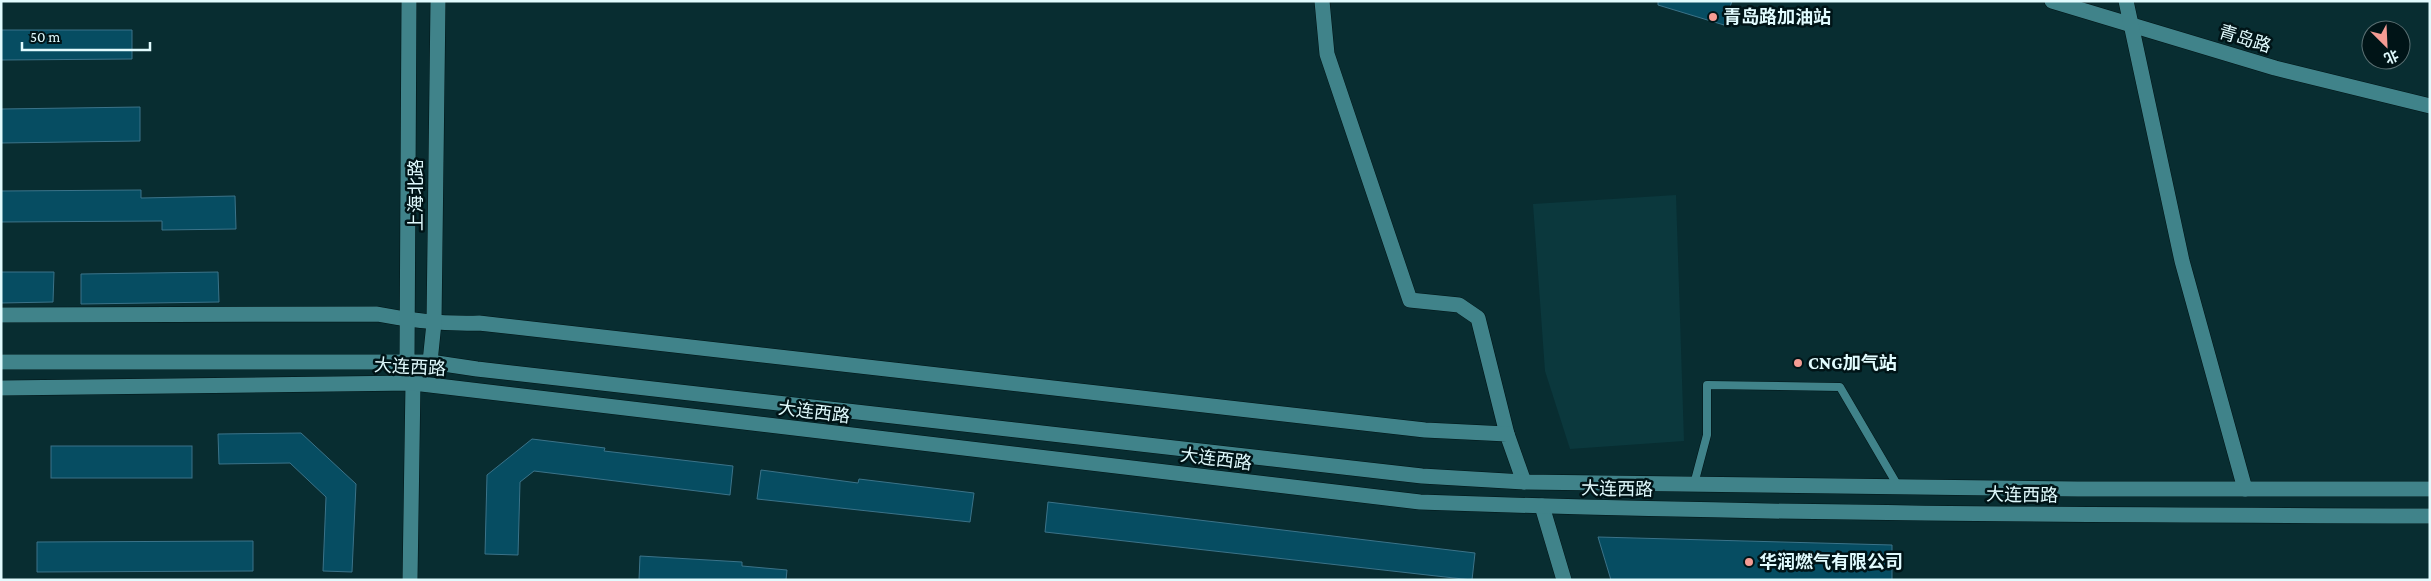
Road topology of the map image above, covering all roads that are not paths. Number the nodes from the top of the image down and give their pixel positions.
1 (409, 1) edge
2 (438, 1) edge
3 (1322, 1) edge
4 (2052, 1) edge
5 (2126, 1) edge
6 (2132, 25) junction
7 (2430, 106) edge
8 (1, 315) edge
9 (407, 320) junction
10 (434, 323) junction
11 (407, 360) junction
12 (1, 362) edge
13 (430, 362) junction
14 (413, 383) junction
15 (1, 388) edge
16 (1507, 434) junction
17 (1524, 482) junction
18 (1694, 484) junction
19 (1898, 486) junction
20 (2245, 489) junction
21 (2430, 490) edge
22 (1542, 506) junction
23 (2430, 516) edge
24 (410, 580) edge
25 (1564, 580) edge

1 - 9 main road, 上海北路
2 - 10 main road, 上海北路
3 - 16 main road
4 - 6 main road, 青岛路
5 - 6 main road
6 - 7 main road, 青岛路
6 - 20 main road
8 - 9 main road
9 - 10 main road
9 - 11 main road, 上海北路
10 - 13 main road, 上海北路
10 - 16 main road
11 - 12 main road, 大连西路
11 - 13 main road, 大连西路
11 - 14 main road, 上海北路
13 - 14 main road
13 - 17 main road, 大连西路
14 - 15 main road, 大连西路
14 - 22 main road, 大连西路
14 - 24 main road, 上海北路
16 - 17 main road
17 - 18 main road, 大连西路
18 - 19 main road, 大连西路
18 - 19 lane
19 - 20 main road, 大连西路
20 - 21 main road, 大连西路
22 - 23 main road, 大连西路
22 - 25 main road

